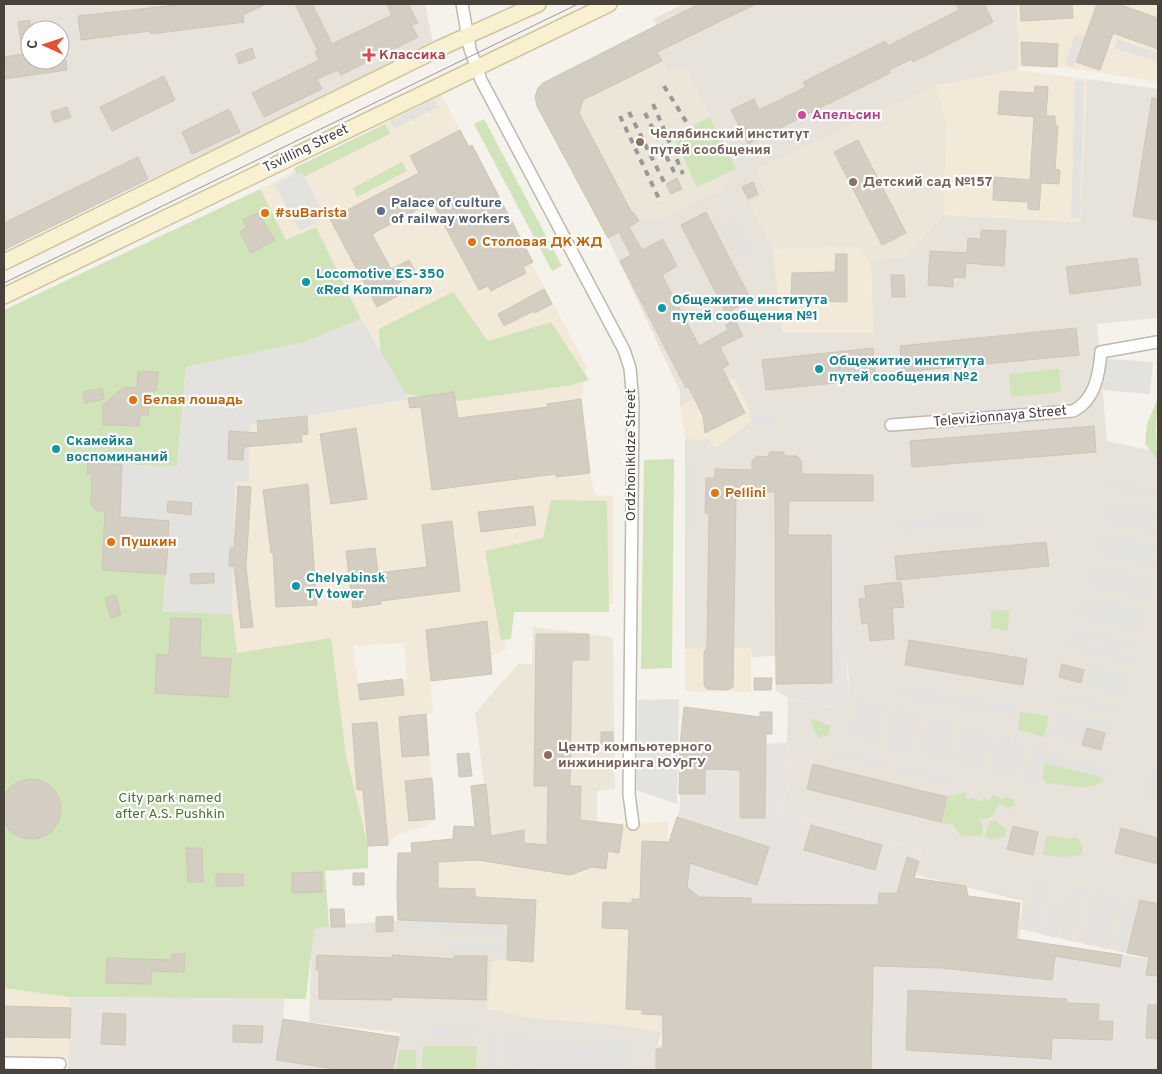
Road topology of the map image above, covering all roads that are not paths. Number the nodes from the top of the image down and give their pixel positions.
1 (462, 4) edge
2 (538, 4) edge
3 (609, 4) edge
4 (468, 36) junction
5 (475, 68) junction
6 (4, 262) edge
7 (4, 296) edge
8 (1158, 343) edge
9 (890, 426) dead end
10 (633, 824) dead end
11 (4, 1063) edge
12 (60, 1064) dead end

1 - 4 street, Ordzhonikidze Street
2 - 4 main road
3 - 5 main road, Tsvilling Street
4 - 5 street, Ordzhonikidze Street
4 - 6 main road
5 - 7 main road, Tsvilling Street
5 - 10 street, Ordzhonikidze Street
8 - 9 street, Televizionnaya Street
11 - 12 street

